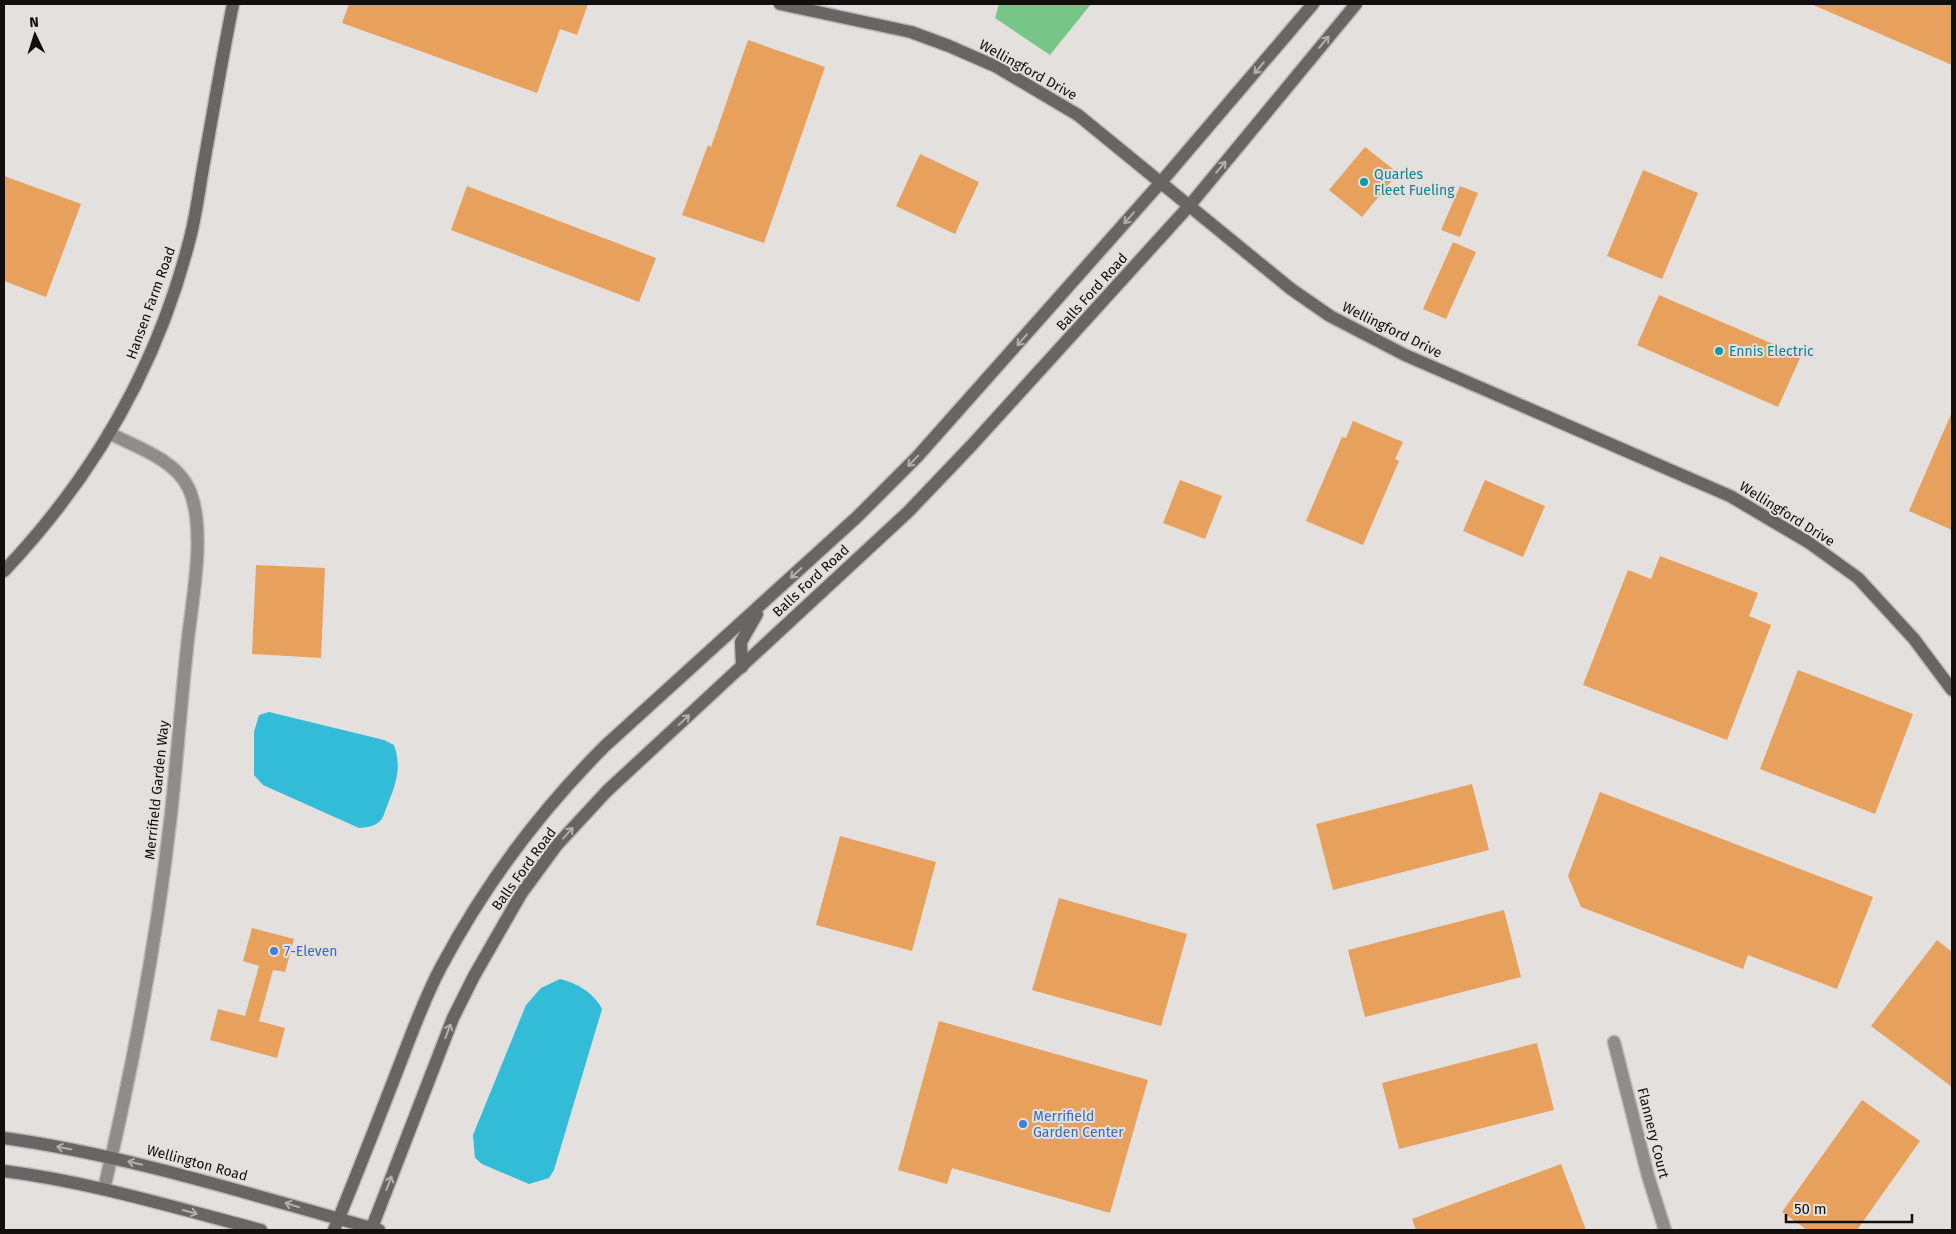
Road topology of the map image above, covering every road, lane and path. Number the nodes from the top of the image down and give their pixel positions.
1 (233, 4) edge
2 (780, 4) edge
3 (1313, 4) edge
4 (1356, 4) edge
5 (1162, 181) junction
6 (1190, 205) junction
7 (109, 433) junction
8 (4, 571) edge
9 (763, 603) junction
10 (742, 666) junction
11 (1952, 690) edge
12 (1614, 1042) dead end
13 (4, 1138) edge
14 (112, 1157) junction
15 (4, 1171) edge
16 (104, 1189) junction
17 (336, 1225) edge
18 (262, 1230) edge
19 (374, 1230) edge
20 (1666, 1230) edge

1 - 7 main road, Hansen Farm Road
2 - 5 main road, Wellingford Drive
3 -> 5 main road, Balls Ford Road
6 -> 4 main road, Balls Ford Road
5 - 6 main road, Wellingford Drive
5 -> 9 main road, Balls Ford Road
6 - 10 main road, Balls Ford Road
6 - 11 main road, Wellingford Drive
7 - 8 main road, Hansen Farm Road
7 - 14 street, Merrifield Garden Way
9 - 10 main road
9 - 17 main road, Balls Ford Road
19 -> 10 main road, Balls Ford Road
12 - 20 street, Flannery Court
14 -> 13 main road, Wellington Road
14 - 16 street, Merrifield Garden Way
17 -> 14 main road, Wellington Road
15 - 16 main road
16 -> 18 main road
17 - 19 main road, Wellington Road

